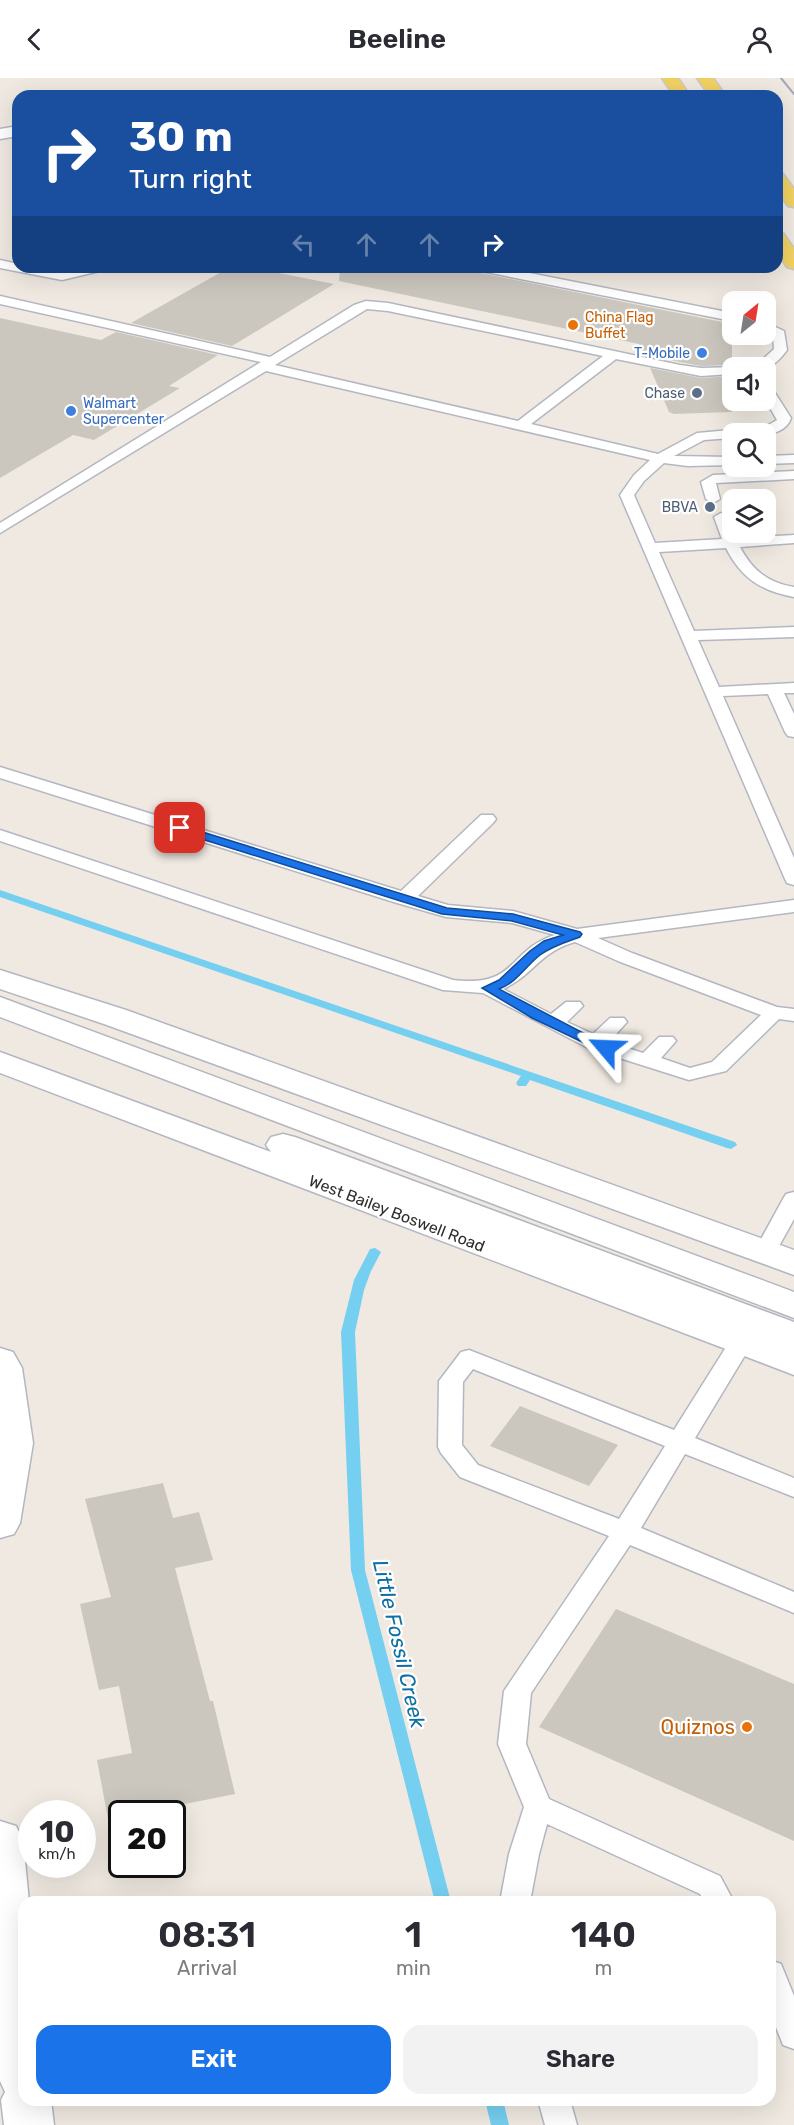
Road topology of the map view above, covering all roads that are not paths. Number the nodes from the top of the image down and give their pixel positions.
1 (783, 186) edge
2 (794, 202) edge
3 (783, 247) edge
4 (794, 263) edge
5 (52, 273) edge
6 (75, 273) edge
7 (511, 273) edge
8 (0, 300) edge
9 (722, 315) edge
10 (776, 332) edge
11 (613, 355) junction
12 (774, 357) edge
13 (267, 364) junction
14 (722, 371) edge
15 (776, 405) edge
16 (520, 426) junction
17 (662, 459) junction
18 (794, 459) edge
19 (776, 460) edge
20 (722, 461) edge
21 (794, 475) edge
22 (713, 499) dead end
23 (0, 529) edge
24 (794, 539) edge
25 (776, 540) edge
26 (722, 543) edge
27 (731, 543) edge
28 (651, 548) junction
29 (794, 592) edge
30 (794, 632) edge
31 (690, 636) junction
32 (794, 688) edge
33 (774, 689) junction
34 (713, 692) junction
35 (794, 732) edge
36 (0, 772) edge
37 (487, 819) dead end
38 (794, 834) edge
39 (0, 835) edge
40 (775, 835) junction
41 (794, 879) edge
42 (404, 898) junction
43 (794, 906) edge
44 (576, 934) junction
45 (0, 979) edge
46 (488, 988) junction
47 (0, 1006) edge
48 (573, 1006) dead end
49 (784, 1014) edge
50 (617, 1022) dead end
51 (553, 1023) junction
52 (0, 1041) edge
53 (666, 1041) dead end
54 (595, 1044) junction
55 (647, 1061) junction
56 (0, 1062) edge
57 (794, 1199) edge
58 (779, 1257) edge
59 (653, 1267) junction
60 (794, 1306) edge
61 (794, 1336) edge
62 (741, 1342) junction
63 (0, 1361) edge
64 (794, 1362) edge
65 (680, 1443) junction
66 (794, 1488) edge
67 (0, 1523) edge
68 (625, 1532) junction
69 (794, 1603) edge
70 (538, 1807) junction
71 (0, 1840) edge
72 (515, 1896) edge
73 (716, 1896) edge
74 (776, 1989) edge
75 (18, 2019) edge
76 (794, 2035) edge
77 (27, 2106) edge
78 (556, 2106) edge
79 (29, 2125) edge
80 (561, 2125) edge

1 - 2 main road
3 - 4 main road
5 - 6 lane
7 - 9 lane
8 - 13 lane
10 - 12 lane
11 - 13 lane
11 - 14 lane
11 - 16 lane
13 - 16 lane
13 - 23 lane
15 - 17 lane
16 - 17 lane
17 - 20 lane
17 - 28 lane
18 - 19 lane
21 - 22 lane
24 - 25 lane
26 - 28 lane
27 - 29 lane
28 - 31 lane
30 - 31 lane
31 - 34 lane
32 - 33 lane
33 - 34 lane
33 - 35 lane
34 - 40 lane
36 - 42 lane
37 - 42 lane
38 - 40 lane
39 - 46 lane
40 - 41 lane
42 - 44 lane
43 - 44 lane
44 - 46 lane
44 - 49 lane
45 - 58 main road
46 - 51 lane
47 - 59 main road, West Bailey Boswell Road
48 - 51 lane
49 - 55 lane
50 - 54 lane
51 - 54 lane
52 - 59 main road, West Bailey Boswell Road
53 - 55 lane
54 - 55 lane
56 - 62 main road, West Bailey Boswell Road
57 - 58 lane
59 - 60 main road, West Bailey Boswell Road
59 - 61 main road, West Bailey Boswell Road
62 - 64 main road, West Bailey Boswell Road
62 - 65 lane
63 - 67 main road
65 - 66 lane
65 - 68 lane
65 - 68 lane
68 - 69 lane
68 - 70 lane
70 - 72 lane
70 - 73 lane
71 - 75 main road
74 - 76 lane
77 - 79 main road
78 - 80 lane

